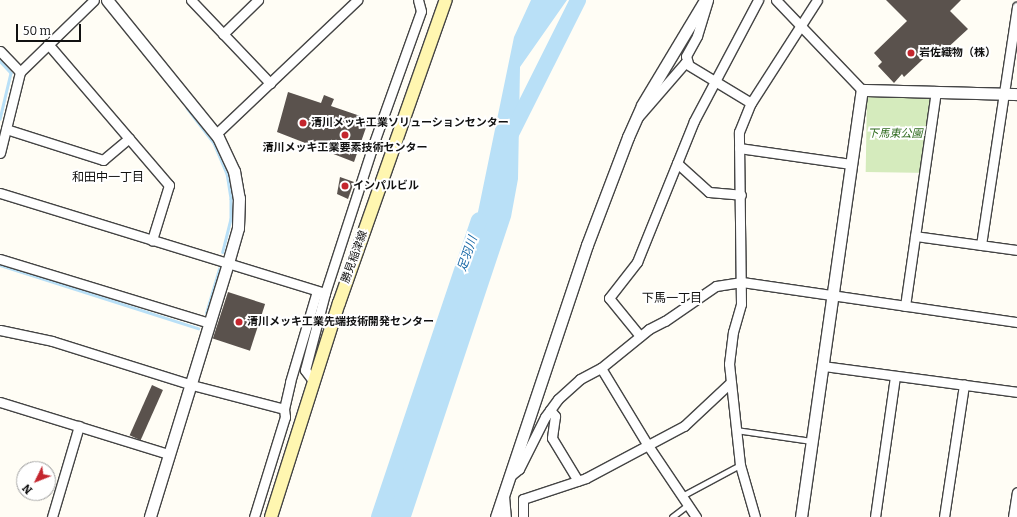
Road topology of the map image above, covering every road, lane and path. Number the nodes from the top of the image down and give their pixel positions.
1 (94, 0) edge
2 (107, 0) edge
3 (191, 0) edge
4 (258, 0) edge
5 (358, 0) edge
6 (418, 0) edge
7 (446, 0) edge
8 (705, 0) edge
9 (708, 0) edge
10 (758, 0) edge
11 (776, 0) edge
12 (817, 0) edge
13 (1017, 7) edge
14 (800, 26) junction
15 (223, 34) junction
16 (48, 44) junction
17 (0, 51) edge
18 (688, 63) junction
19 (20, 72) junction
20 (713, 81) junction
21 (270, 83) junction
22 (862, 90) junction
23 (936, 91) junction
24 (1004, 92) junction
25 (1017, 94) edge
26 (751, 103) junction
27 (635, 121) junction
28 (6, 129) junction
29 (216, 134) junction
30 (129, 138) junction
31 (739, 148) junction
32 (0, 153) edge
33 (677, 163) junction
34 (852, 164) junction
35 (0, 193) edge
36 (740, 195) junction
37 (915, 236) junction
38 (152, 240) junction
39 (981, 245) junction
40 (1017, 250) edge
41 (0, 259) edge
42 (228, 264) junction
43 (742, 282) junction
44 (321, 292) junction
45 (833, 296) junction
46 (905, 306) junction
47 (1017, 322) edge
48 (209, 323) junction
49 (0, 330) edge
50 (640, 336) junction
51 (823, 366) junction
52 (601, 368) junction
53 (895, 376) junction
54 (314, 382) junction
55 (731, 382) junction
56 (192, 385) junction
57 (964, 385) junction
58 (1017, 392) edge
59 (0, 402) edge
60 (284, 409) junction
61 (550, 410) junction
62 (79, 426) junction
63 (736, 430) junction
64 (811, 441) junction
65 (647, 444) junction
66 (168, 454) junction
67 (740, 465) junction
68 (509, 478) junction
69 (578, 481) junction
70 (1017, 492) edge
71 (503, 495) junction
72 (682, 496) junction
73 (688, 505) junction
74 (52, 517) edge
75 (150, 517) edge
76 (254, 517) edge
77 (271, 517) edge
78 (496, 517) edge
79 (506, 517) edge
80 (523, 517) edge
81 (672, 517) edge
82 (696, 517) edge
83 (755, 517) edge
84 (801, 517) edge
85 (875, 517) edge
86 (944, 517) edge
87 (1013, 517) edge

1 - 16 street
2 - 29 street
3 - 15 street
4 - 15 street
5 - 21 street
6 - 44 street
7 - 54 main road, 勝見稲津線
8 - 27 street
9 - 18 street
10 - 20 street
11 - 14 street
12 - 14 street
13 - 24 street
14 - 22 street
14 - 26 street
15 - 21 street
16 - 19 street
16 - 30 street
17 - 19 street
18 - 20 street
18 - 27 street
19 - 28 street
20 - 26 street
20 - 33 street
21 - 29 street
22 - 23 street
22 - 34 street
23 - 24 street
23 - 37 street
24 - 25 street
24 - 39 street
26 - 31 street
27 - 68 street
28 - 30 street
28 - 32 street
29 - 42 street
30 - 38 street
31 - 34 street
31 - 36 street
33 - 36 street
33 - 50 street
34 - 45 street
35 - 38 street
36 - 43 street
37 - 39 street
37 - 46 street
38 - 42 street
39 - 40 street
41 - 48 street
42 - 44 street
42 - 48 street
43 - 45 street
43 - 50 street
43 - 55 street
44 - 54 street
44 - 60 street
45 - 46 street
45 - 51 street
46 - 47 street
48 - 56 street
49 - 56 street
50 - 52 street
51 - 53 street
51 - 64 street
52 - 61 street
52 - 65 street
53 - 57 street
53 - 85 street
54 - 77 main road, 勝見稲津線
55 - 63 street
55 - 65 street
56 - 60 street
56 - 66 street
57 - 58 street
57 - 86 street
59 - 62 street
60 - 76 street
61 - 68 street
61 - 69 street
62 - 66 street
62 - 74 street
63 - 64 lane
63 - 67 street
64 - 84 street
65 - 69 street
65 - 72 street
66 - 75 street
67 - 72 lane
67 - 83 street
68 - 71 street
69 - 80 street
70 - 87 street
71 - 78 street
71 - 79 street
72 - 73 street
73 - 81 lane
73 - 82 street

